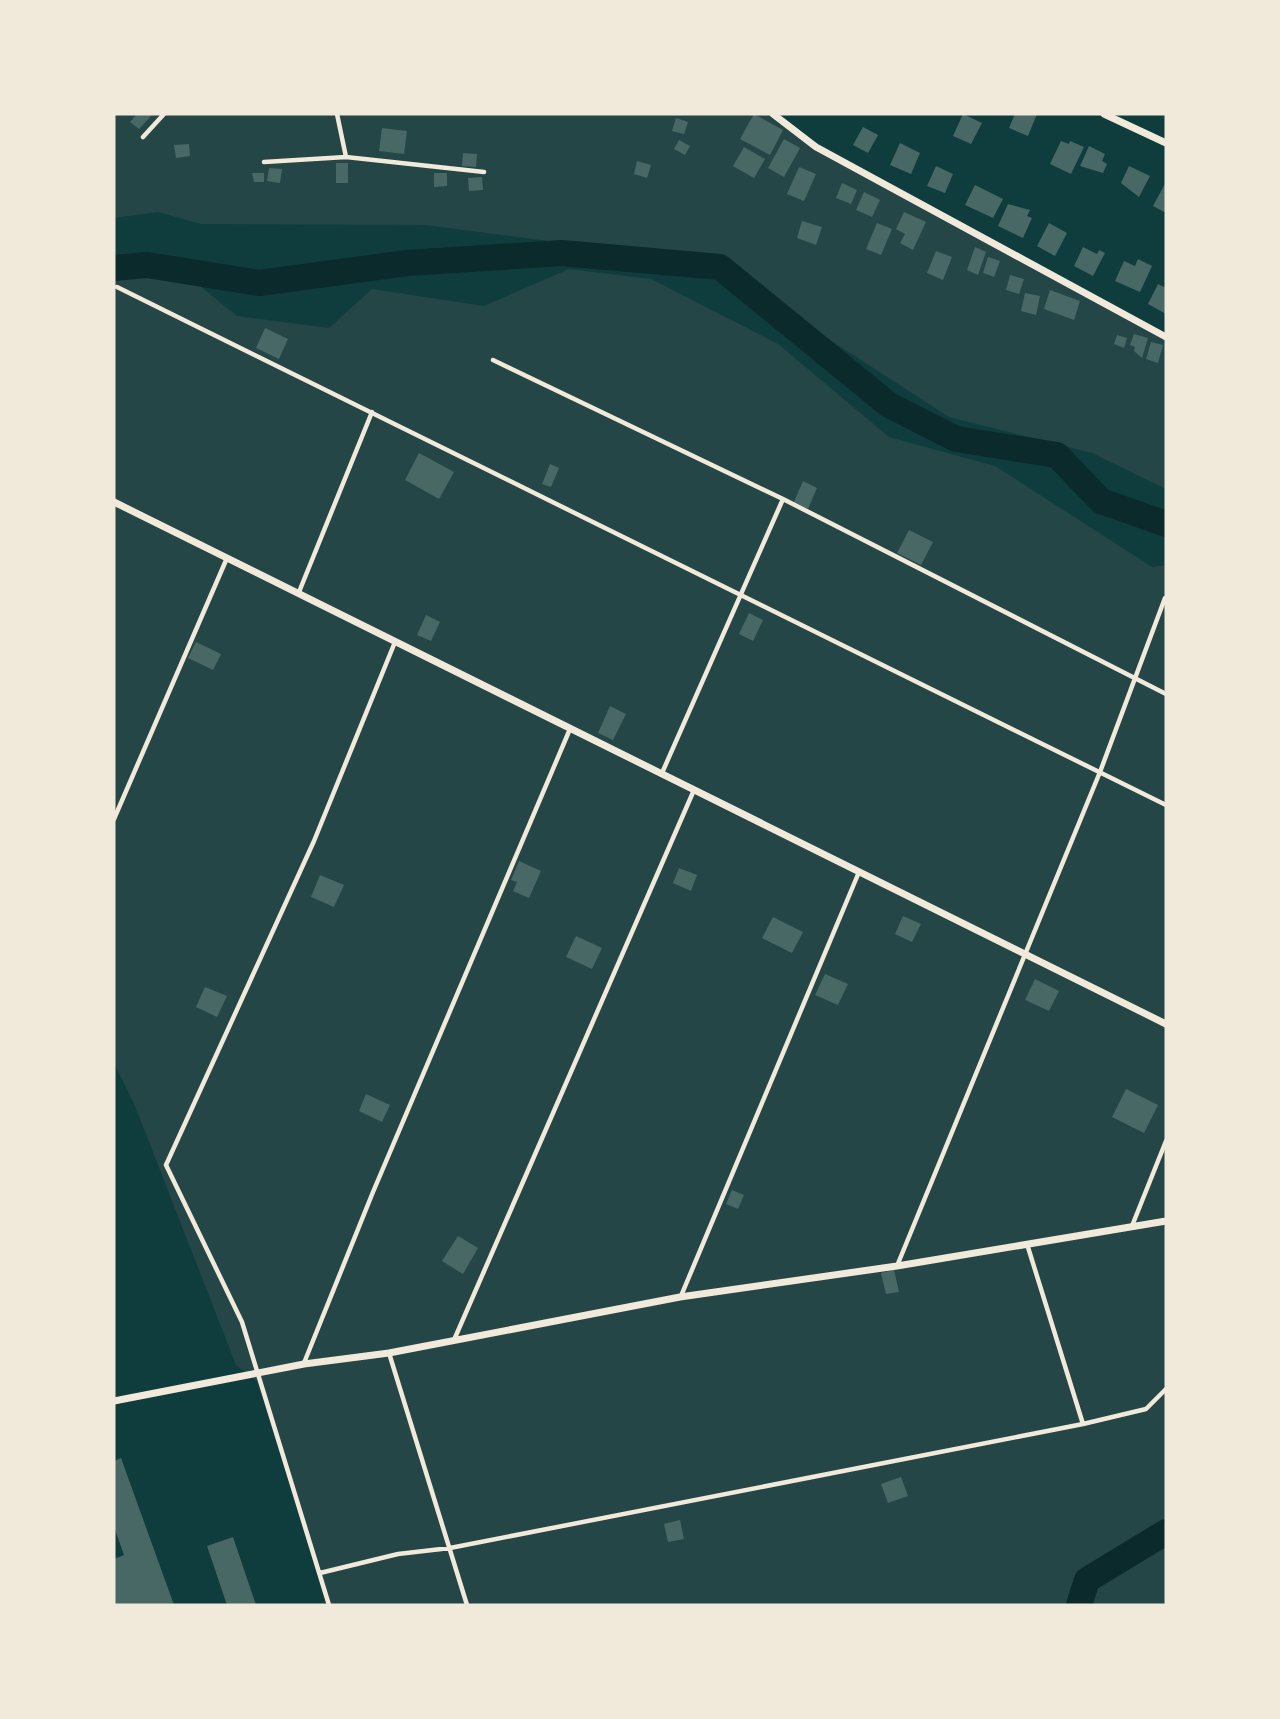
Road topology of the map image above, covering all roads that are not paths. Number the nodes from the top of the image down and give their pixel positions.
1 (164, 114) edge
2 (337, 114) edge
3 (773, 114) edge
4 (1105, 114) edge
5 (143, 137) dead end
6 (1166, 144) edge
7 (346, 157) junction
8 (264, 162) dead end
9 (484, 172) dead end
10 (117, 288) dead end
11 (1166, 337) edge
12 (493, 360) dead end
13 (372, 412) junction
14 (782, 499) junction
15 (114, 502) edge
16 (228, 557) junction
17 (299, 592) junction
18 (742, 596) junction
19 (1165, 598) edge
20 (396, 640) junction
21 (1137, 678) junction
22 (1166, 694) edge
23 (571, 727) junction
24 (1100, 772) junction
25 (662, 773) junction
26 (694, 789) junction
27 (1166, 806) edge
28 (114, 819) edge
29 (859, 871) junction
30 (1026, 954) junction
31 (1166, 1024) edge
32 (1166, 1141) edge
33 (1166, 1221) edge
34 (1132, 1226) junction
35 (1026, 1244) junction
36 (897, 1266) junction
37 (680, 1297) junction
38 (453, 1340) junction
39 (389, 1353) junction
40 (304, 1364) junction
41 (259, 1375) junction
42 (1166, 1389) edge
43 (114, 1401) edge
44 (1083, 1424) junction
45 (450, 1548) junction
46 (320, 1573) junction
47 (329, 1605) edge
48 (467, 1605) edge

1 - 5 lane
2 - 7 lane
3 - 11 street
4 - 6 street
7 - 8 lane
7 - 9 lane
10 - 13 lane
12 - 14 lane
13 - 17 lane
13 - 18 lane
14 - 18 lane
14 - 21 lane
15 - 16 street
16 - 17 street
16 - 28 lane
17 - 20 street
18 - 24 lane
18 - 25 lane
19 - 21 lane
20 - 23 street
20 - 41 lane
21 - 22 lane
21 - 24 lane
23 - 25 street
23 - 40 lane
24 - 27 lane
24 - 30 lane
25 - 26 street
26 - 29 street
26 - 38 lane
29 - 30 street
29 - 37 lane
30 - 31 street
30 - 36 lane
32 - 34 lane
33 - 34 street
34 - 35 street
35 - 36 street
35 - 44 lane
36 - 37 street
37 - 38 street
38 - 39 street
39 - 40 street
39 - 45 lane
40 - 41 street
41 - 43 street
41 - 46 lane
42 - 44 lane
44 - 45 lane
45 - 46 lane
45 - 48 lane
46 - 47 lane

